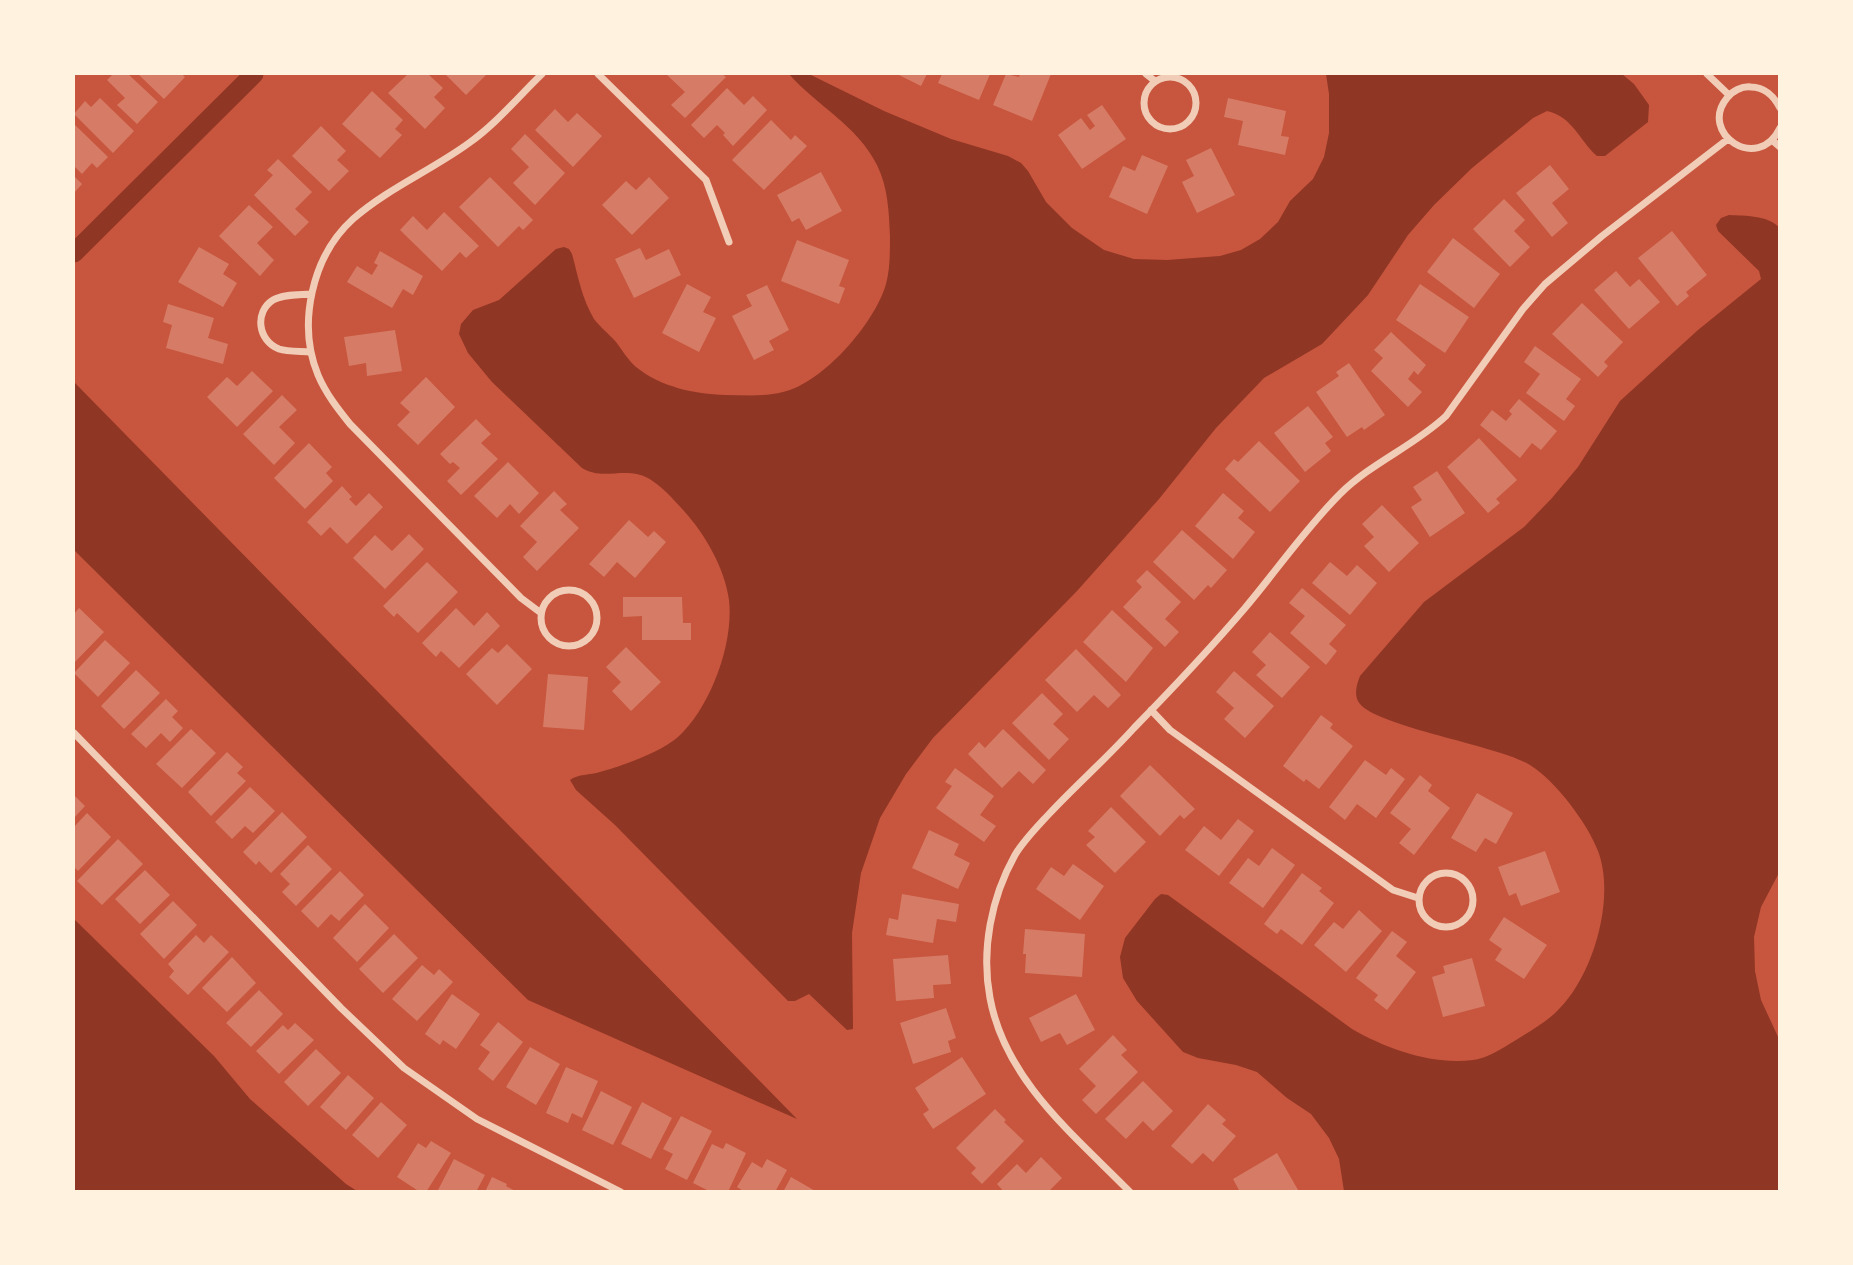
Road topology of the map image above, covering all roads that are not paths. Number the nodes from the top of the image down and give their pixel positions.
1 (542, 74) edge
2 (598, 74) edge
3 (1146, 74) edge
4 (1707, 74) edge
5 (1155, 81) junction
6 (1728, 95) junction
7 (1777, 98) edge
8 (1780, 107) edge
9 (1780, 128) edge
10 (1728, 139) junction
11 (1772, 140) junction
12 (1780, 148) edge
13 (729, 242) dead end
14 (311, 294) junction
15 (311, 352) junction
16 (541, 613) junction
17 (1151, 710) junction
18 (74, 733) edge
19 (1418, 898) junction
20 (621, 1192) edge
21 (1130, 1192) edge

1 - 14 street
2 - 13 street
3 - 5 street
4 - 6 street
5 - 5 street
6 - 7 street
6 - 10 street
7 - 8 street
9 - 11 street
10 - 11 street
10 - 17 street
11 - 12 street
14 - 15 street
14 - 15 street
15 - 16 street
16 - 16 street
17 - 19 street
17 - 21 street
18 - 20 street
19 - 19 street

